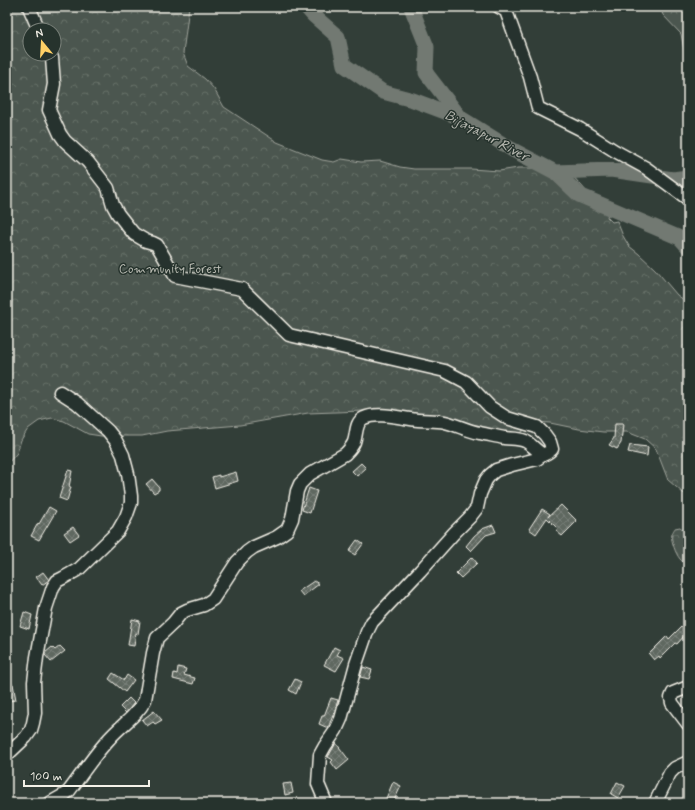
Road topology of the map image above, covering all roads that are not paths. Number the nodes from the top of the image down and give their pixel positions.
1 (29, 7) edge
2 (499, 7) edge
3 (36, 22) edge
4 (52, 62) edge
5 (688, 199) edge
6 (60, 392) dead end
7 (544, 454) junction
8 (688, 687) edge
9 (688, 724) edge
10 (7, 754) edge
11 (688, 762) edge
12 (50, 803) edge
13 (326, 803) edge
14 (656, 803) edge

1 - 3 street
2 - 5 street
4 - 7 street
6 - 10 street
7 - 12 street
7 - 13 street
8 - 9 street
11 - 14 street

